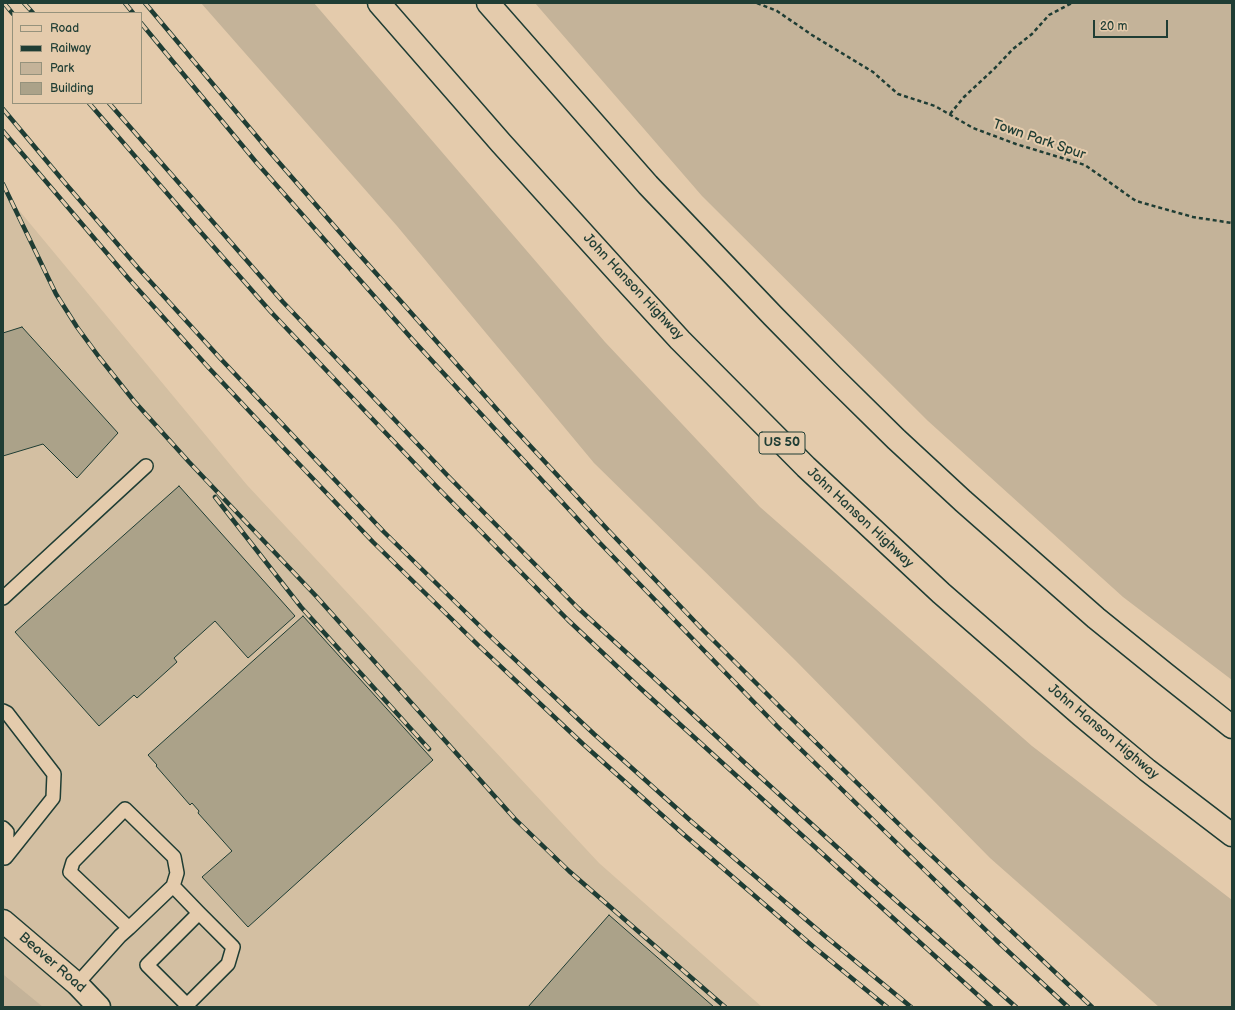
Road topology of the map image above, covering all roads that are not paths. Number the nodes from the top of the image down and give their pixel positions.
1 (379, 3) edge
2 (488, 3) edge
3 (146, 466) dead end
4 (3, 598) edge
5 (3, 711) edge
6 (1232, 727) edge
7 (3, 828) edge
8 (1232, 835) edge
9 (4, 859) edge
10 (173, 886) junction
11 (200, 913) junction
12 (3, 921) edge
13 (129, 928) junction
14 (77, 984) junction
15 (99, 1007) edge

1 - 8 main road, John Hanson Highway / US 50
2 - 6 main road
3 - 4 lane
5 - 9 lane
7 - 9 lane
10 - 11 lane
10 - 13 lane
10 - 13 lane
11 - 11 lane
12 - 14 main road, Beaver Road
13 - 14 lane
14 - 15 main road, Beaver Road

